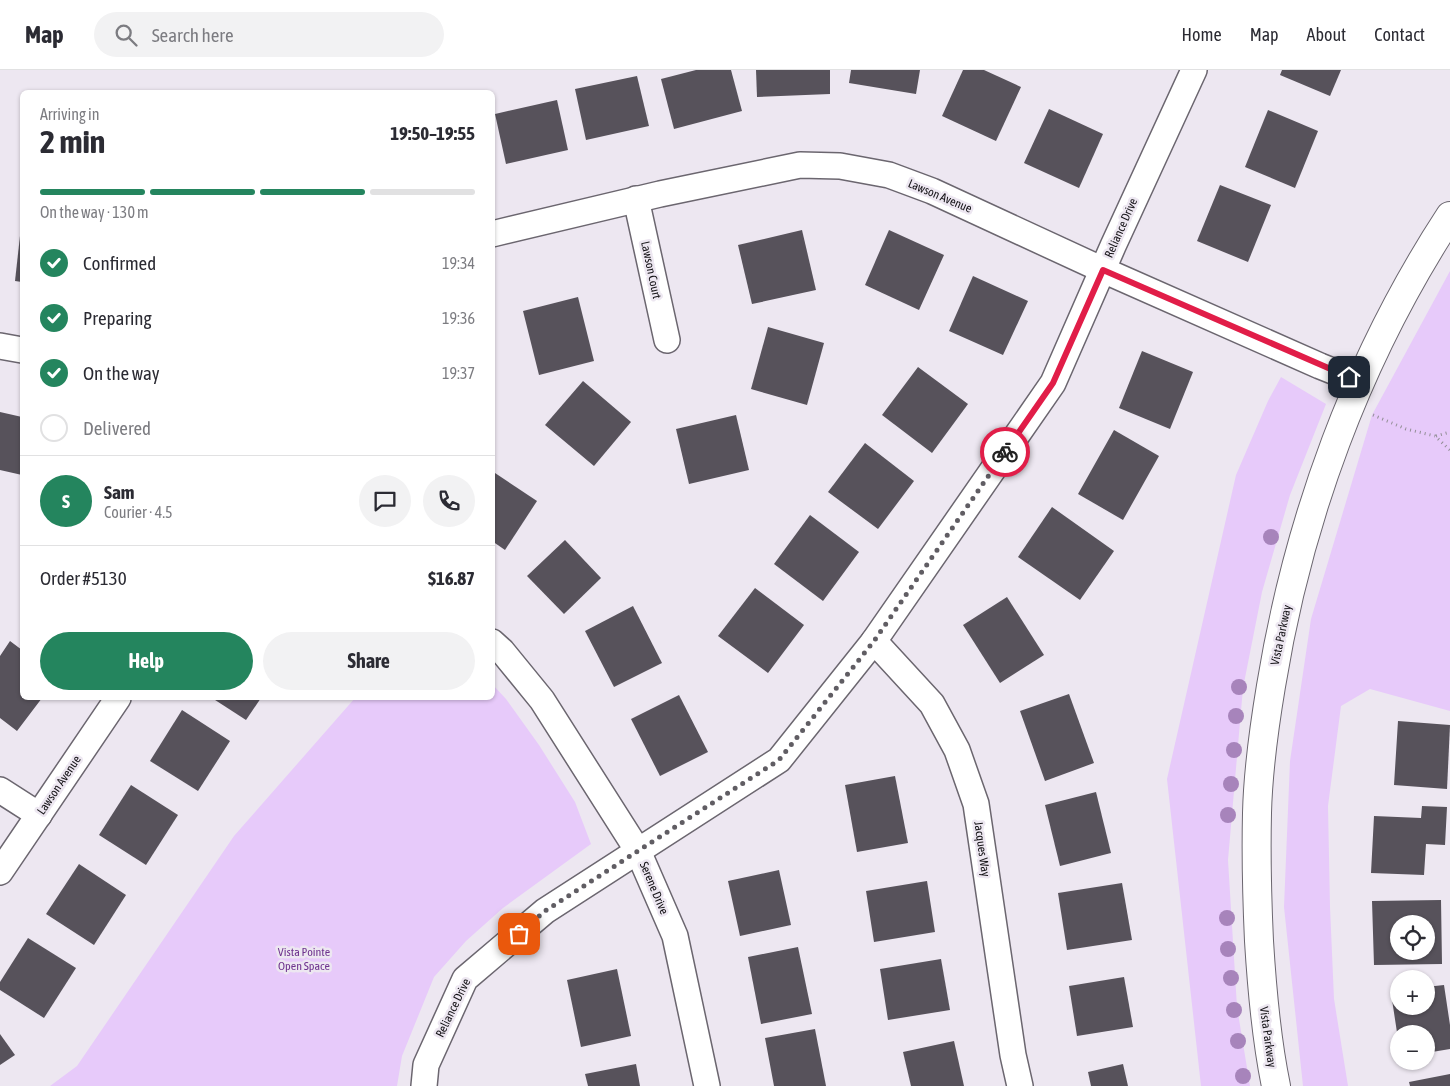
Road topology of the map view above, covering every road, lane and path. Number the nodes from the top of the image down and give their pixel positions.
1 (1194, 70) edge
2 (636, 199) junction
3 (1450, 216) edge
4 (495, 233) edge
5 (1103, 270) junction
6 (667, 340) dead end
7 (0, 346) edge
8 (20, 350) edge
9 (1360, 382) junction
10 (1372, 415) dead end
11 (1450, 432) edge
12 (1435, 436) junction
13 (1450, 450) edge
14 (874, 641) junction
15 (495, 645) edge
16 (117, 700) edge
17 (0, 790) edge
18 (39, 815) junction
19 (638, 851) junction
20 (0, 872) edge
21 (424, 1086) edge
22 (707, 1086) edge
23 (1020, 1086) edge
24 (1276, 1086) edge

1 - 5 street, Reliance Drive
2 - 4 street, Lawson Avenue
2 - 5 street, Lawson Avenue
2 - 6 street, Lawson Court
3 - 9 street, Vista Parkway
5 - 9 street, Lawson Avenue
5 - 14 street, Reliance Drive
7 - 8 street
9 - 24 street, Vista Parkway
10 - 12 path
11 - 12 path
12 - 13 path
14 - 19 street, Reliance Drive
14 - 23 street, Jacques Way
15 - 19 street, Serene Drive
16 - 18 street, Lawson Avenue
17 - 18 street
18 - 20 street, Lawson Avenue
19 - 21 street, Reliance Drive
19 - 22 street, Serene Drive

